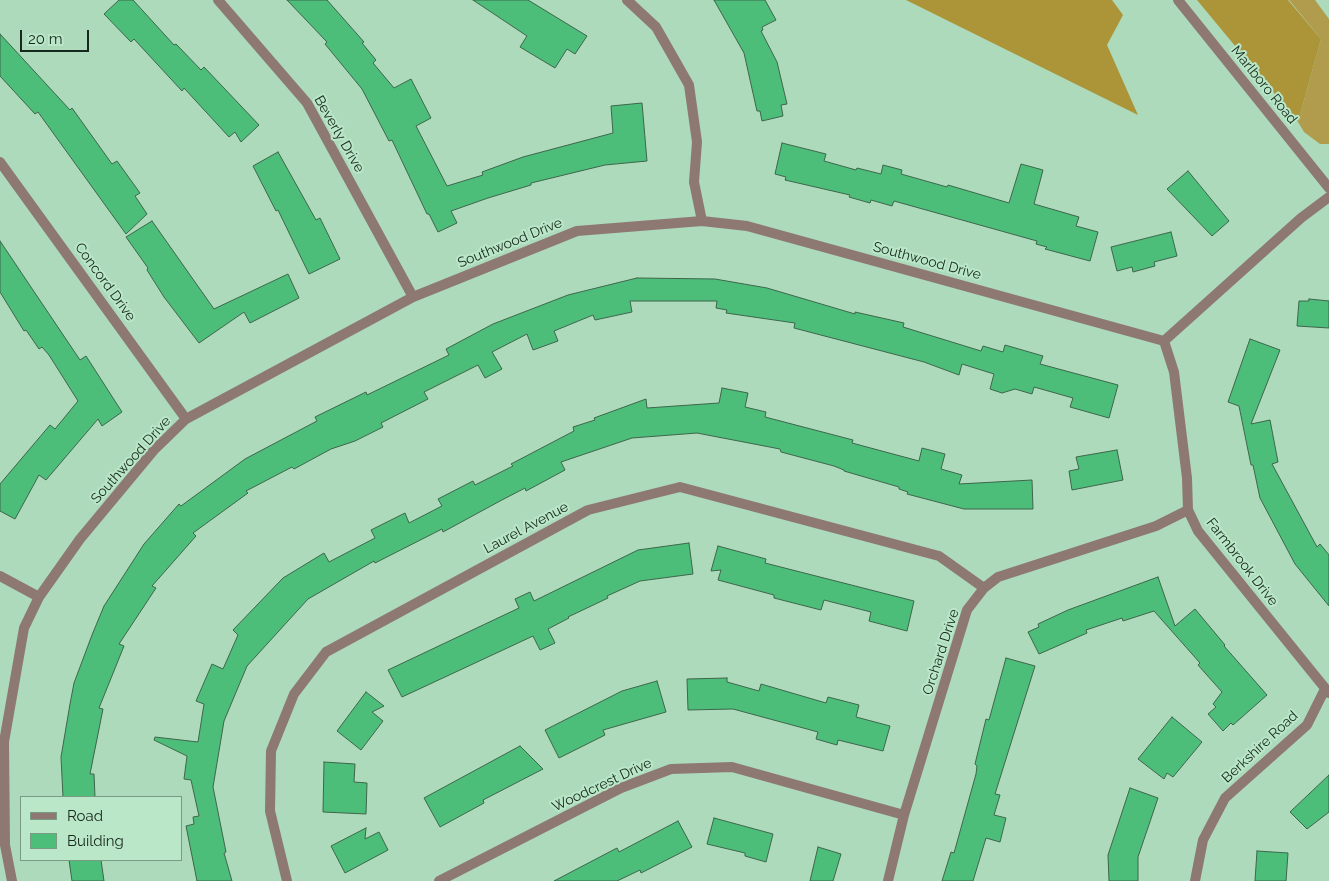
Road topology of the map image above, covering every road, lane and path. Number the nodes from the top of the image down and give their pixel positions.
1 (218, 0) edge
2 (627, 0) edge
3 (1178, 0) edge
4 (0, 162) edge
5 (1329, 188) edge
6 (1329, 197) edge
7 (702, 221) junction
8 (413, 297) junction
9 (1164, 341) junction
10 (186, 419) junction
11 (1188, 510) junction
12 (0, 576) edge
13 (984, 588) junction
14 (39, 597) junction
15 (1327, 691) edge
16 (904, 815) junction
17 (12, 881) edge
18 (287, 881) edge
19 (439, 881) edge
20 (888, 881) edge
21 (1195, 881) edge

1 - 8 street, Beverly Drive
2 - 7 street
3 - 5 street, Marlboro Road
4 - 10 street, Concord Drive
6 - 9 street
7 - 8 street, Southwood Drive
7 - 9 street, Southwood Drive
8 - 10 street, Southwood Drive
9 - 11 street, Farmbrook Drive
10 - 14 street, Southwood Drive
11 - 13 street, Orchard Drive
11 - 15 street, Farmbrook Drive
12 - 14 street
13 - 16 street, Orchard Drive
13 - 18 street, Laurel Avenue
14 - 17 street, Southwood Drive
15 - 21 street, Berkshire Road
16 - 19 street, Woodcrest Drive
16 - 20 street, Orchard Drive

